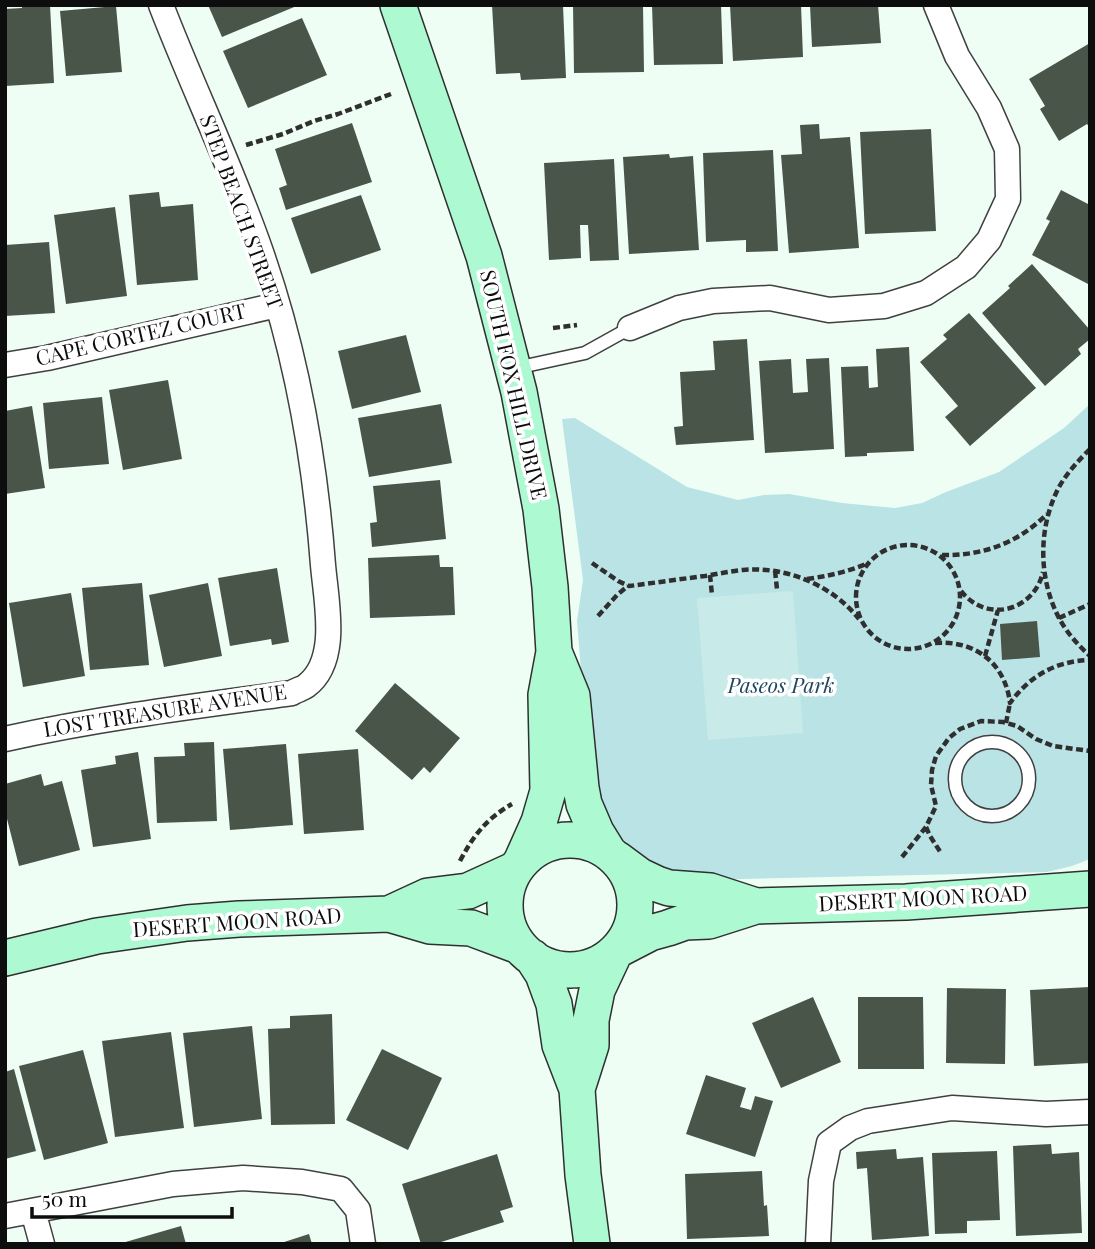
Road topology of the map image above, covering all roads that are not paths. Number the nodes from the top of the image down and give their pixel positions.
1 (161, 5) edge
2 (398, 5) edge
3 (936, 5) edge
4 (277, 305) junction
5 (630, 328) joint
6 (5, 365) edge
7 (514, 369) junction
8 (554, 652) junction
9 (318, 673) joint
10 (5, 739) edge
11 (994, 815) joint
12 (613, 856) junction
13 (518, 865) junction
14 (1090, 889) edge
15 (756, 906) junction
16 (388, 914) junction
17 (526, 951) junction
18 (617, 952) junction
19 (5, 958) edge
20 (577, 1089) junction
21 (1090, 1112) edge
22 (33, 1211) junction
23 (5, 1216) edge
24 (42, 1244) edge
25 (363, 1244) edge
26 (592, 1244) edge
27 (818, 1244) edge

1 - 4 street, STEP BEACH STREET
2 - 7 street, SOUTH FOX HILL DRIVE
3 - 5 street
4 - 6 street, CAPE CORTEZ COURT
4 - 9 street, STEP BEACH STREET
5 - 7 lane
7 - 8 street, SOUTH FOX HILL DRIVE
8 - 12 street, SOUTH FOX HILL DRIVE
8 - 13 street, SOUTH FOX HILL DRIVE
9 - 10 street, LOST TREASURE AVENUE
11 - 11 lane
12 - 13 street
12 - 15 street, DESERT MOON ROAD
12 - 18 street
13 - 16 street, DESERT MOON ROAD
13 - 17 street
14 - 15 street, DESERT MOON ROAD
15 - 18 street, DESERT MOON ROAD
16 - 17 street, DESERT MOON ROAD
16 - 19 street, DESERT MOON ROAD
17 - 18 street
17 - 20 street
18 - 20 street
20 - 26 street
21 - 27 street
22 - 23 street
22 - 24 street
22 - 25 street

